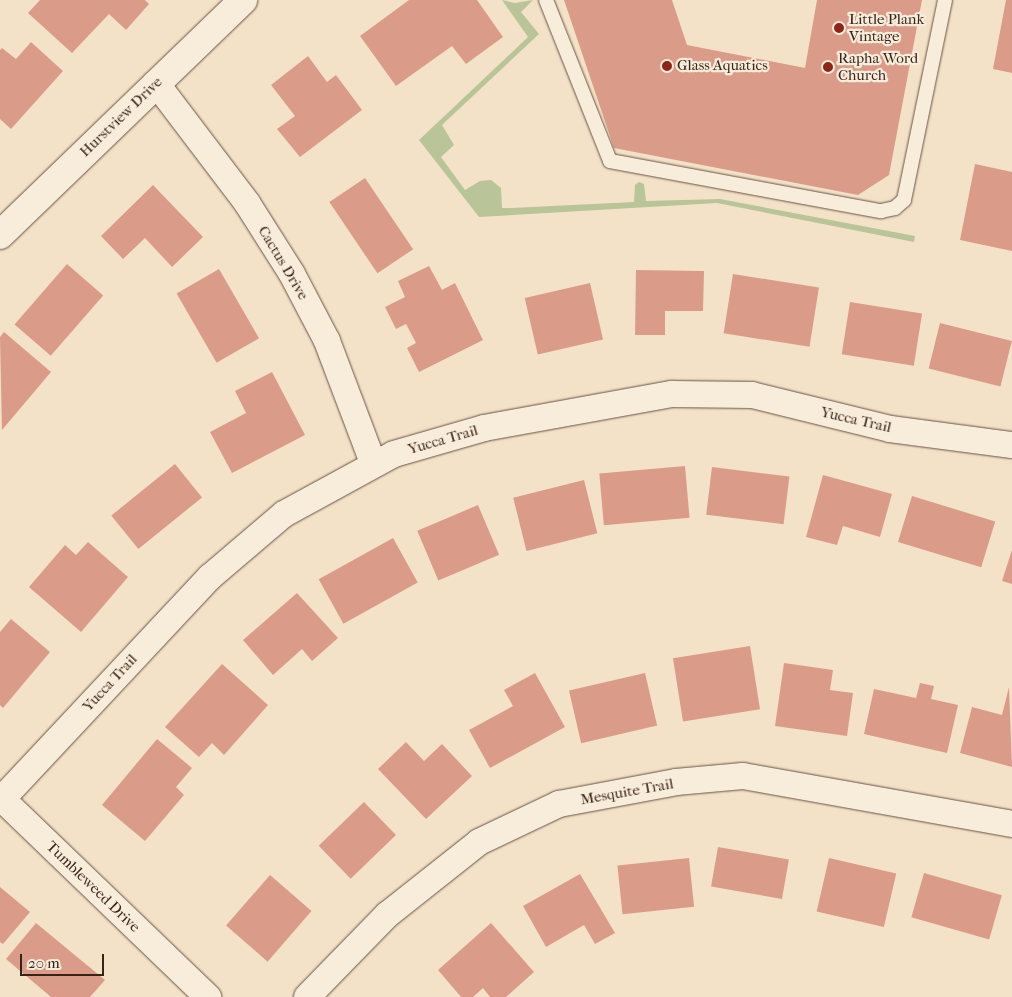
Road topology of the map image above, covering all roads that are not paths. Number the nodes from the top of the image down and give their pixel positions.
1 (243, 0) edge
2 (546, 0) edge
3 (945, 0) edge
4 (156, 83) junction
5 (0, 235) edge
6 (1012, 444) edge
7 (373, 463) junction
8 (1, 798) edge
9 (1012, 824) edge
10 (208, 997) edge
11 (307, 997) edge

1 - 4 street, Hurstview Drive
2 - 3 lane
4 - 5 street, Hurstview Drive
4 - 7 street, Cactus Drive
6 - 7 street, Yucca Trail
7 - 8 street, Yucca Trail
8 - 10 street, Tumbleweed Drive
9 - 11 street, Mesquite Trail

